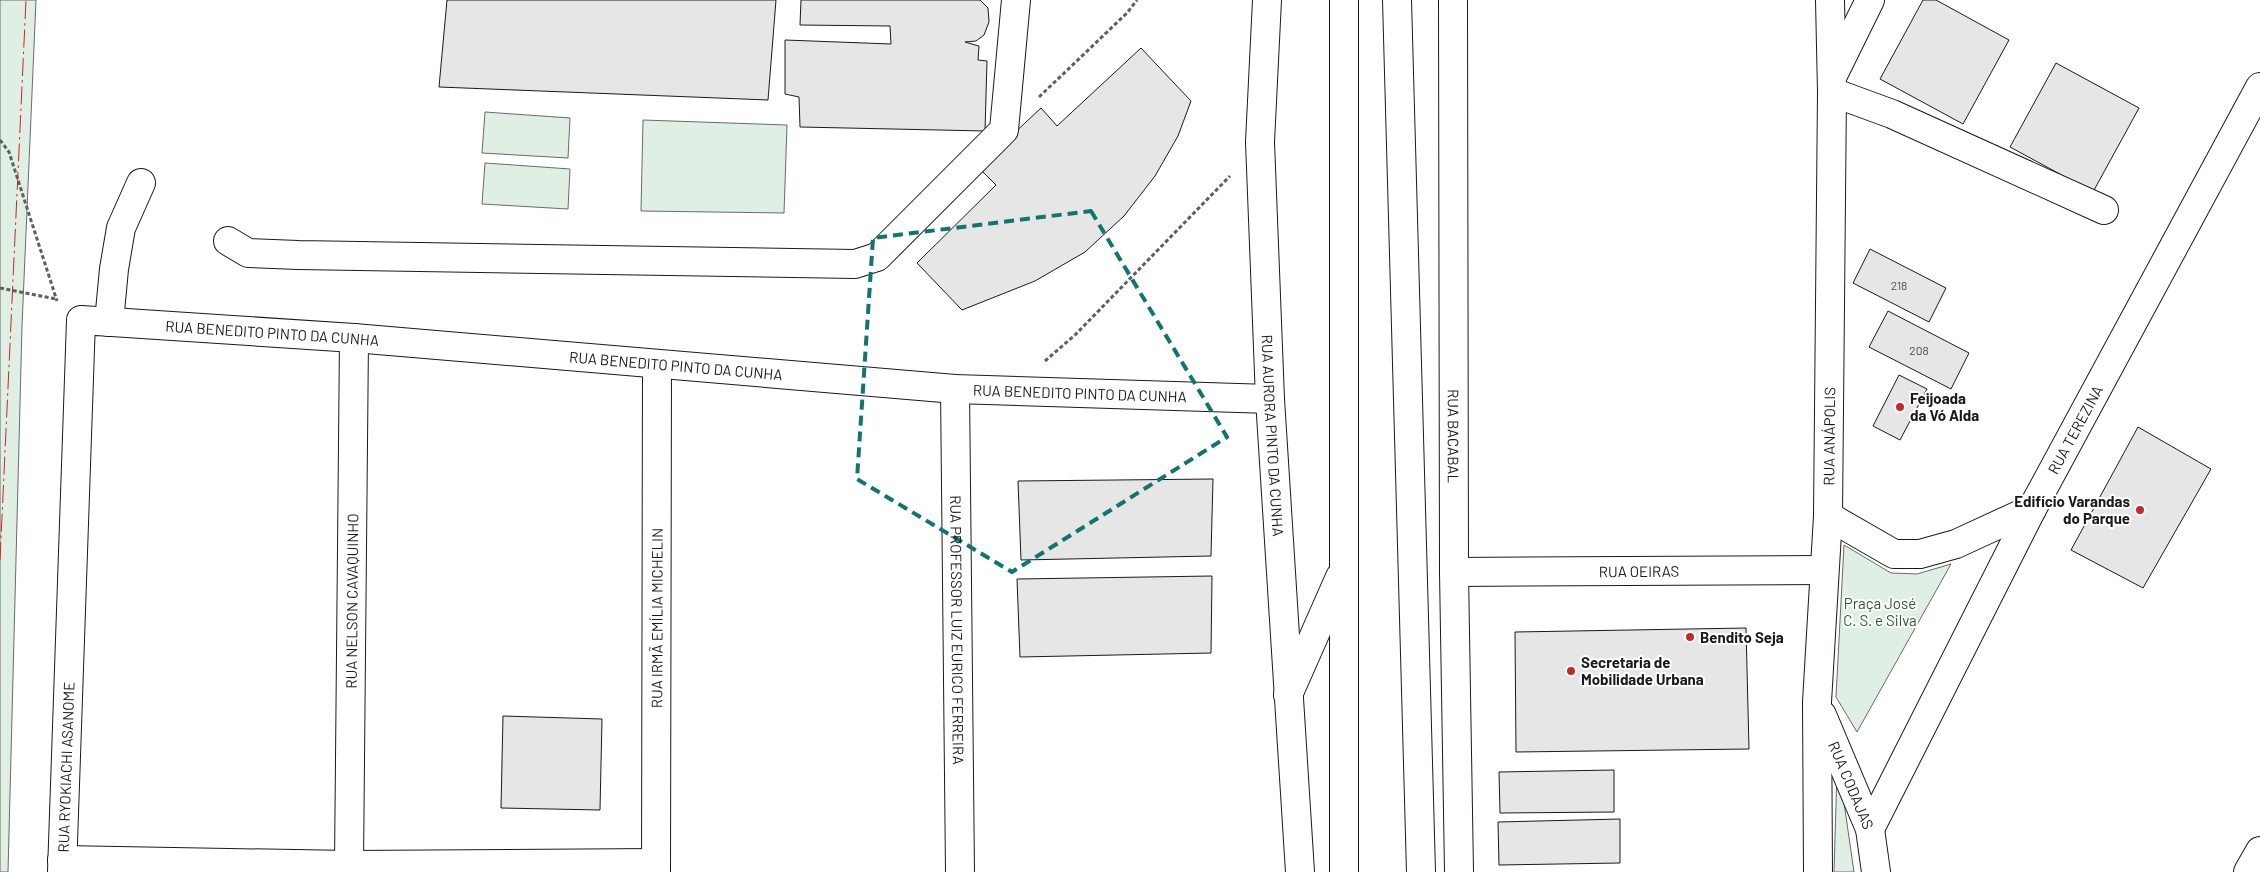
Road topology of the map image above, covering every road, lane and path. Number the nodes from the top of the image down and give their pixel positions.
1 (1016, 0) edge
2 (1138, 0) edge
3 (1267, 0) edge
4 (1344, 0) edge
5 (1397, 0) edge
6 (1453, 0) edge
7 (1830, 0) edge
8 (1870, 0) edge
9 (1832, 84) junction
10 (2260, 87) edge
11 (1004, 130) junction
12 (0, 140) edge
13 (1260, 142) junction
14 (141, 183) dead end
15 (2104, 210) dead end
16 (228, 241) dead end
17 (0, 288) edge
18 (57, 299) junction
19 (81, 320) junction
20 (109, 322) junction
21 (354, 338) junction
22 (657, 364) junction
23 (955, 389) junction
24 (1012, 389) junction
25 (1270, 399) junction
26 (2032, 509) junction
27 (1828, 516) junction
28 (1345, 566) junction
29 (1824, 570) junction
30 (1454, 572) junction
31 (1288, 695) junction
32 (1816, 702) junction
33 (1870, 829) junction
34 (2260, 850) edge
35 (349, 864) junction
36 (62, 866) edge
37 (656, 868) edge
38 (960, 872) edge
39 (1300, 872) edge
40 (1344, 872) edge
41 (1421, 872) edge
42 (1459, 872) edge
43 (1818, 872) edge
44 (1876, 872) edge
45 (2248, 872) edge

1 - 11 street
2 - 11 path
3 - 13 street, RUA AURORA PINTO DA CUNHA
4 - 28 street
5 - 41 street
6 - 30 street, RUA BACABAL
7 - 9 street, RUA ANÁPOLIS
8 - 9 street
9 - 15 street
9 - 27 street, RUA ANÁPOLIS
10 - 26 street, RUA TEREZINA
11 - 16 street
12 - 18 path
13 - 24 path
13 - 25 street, RUA AURORA PINTO DA CUNHA
14 - 20 street
17 - 18 path
18 - 19 path
19 - 20 street, RUA BENEDITO PINTO DA CUNHA
19 - 36 street, RUA RYOKIACHI ASANOME
20 - 21 street, RUA BENEDITO PINTO DA CUNHA
21 - 22 street, RUA BENEDITO PINTO DA CUNHA
21 - 35 street, RUA NELSON CAVAQUINHO
22 - 23 street, RUA BENEDITO PINTO DA CUNHA
22 - 37 street, RUA IRMÃ EMÍLIA MICHELIN
23 - 24 street, RUA BENEDITO PINTO DA CUNHA
23 - 38 street, RUA PROFESSOR LUIZ EURICO FERREIRA
24 - 25 street, RUA BENEDITO PINTO DA CUNHA
25 - 31 street, RUA AURORA PINTO DA CUNHA
26 - 27 street
26 - 33 street, RUA TEREZINA
27 - 29 street, RUA ANÁPOLIS
28 - 31 street
28 - 40 street
29 - 30 street, RUA OEIRAS
29 - 32 street, RUA ANÁPOLIS
30 - 42 street, RUA BACABAL
31 - 39 street, RUA AURORA PINTO DA CUNHA
32 - 33 street, RUA CODAJAS
32 - 43 street, RUA ANÁPOLIS
33 - 44 street, RUA CODAJAS
34 - 45 street
35 - 36 street, RUA RYOKIACHI ASANOME
35 - 37 street, RUA RYOKIACHI ASANOME

